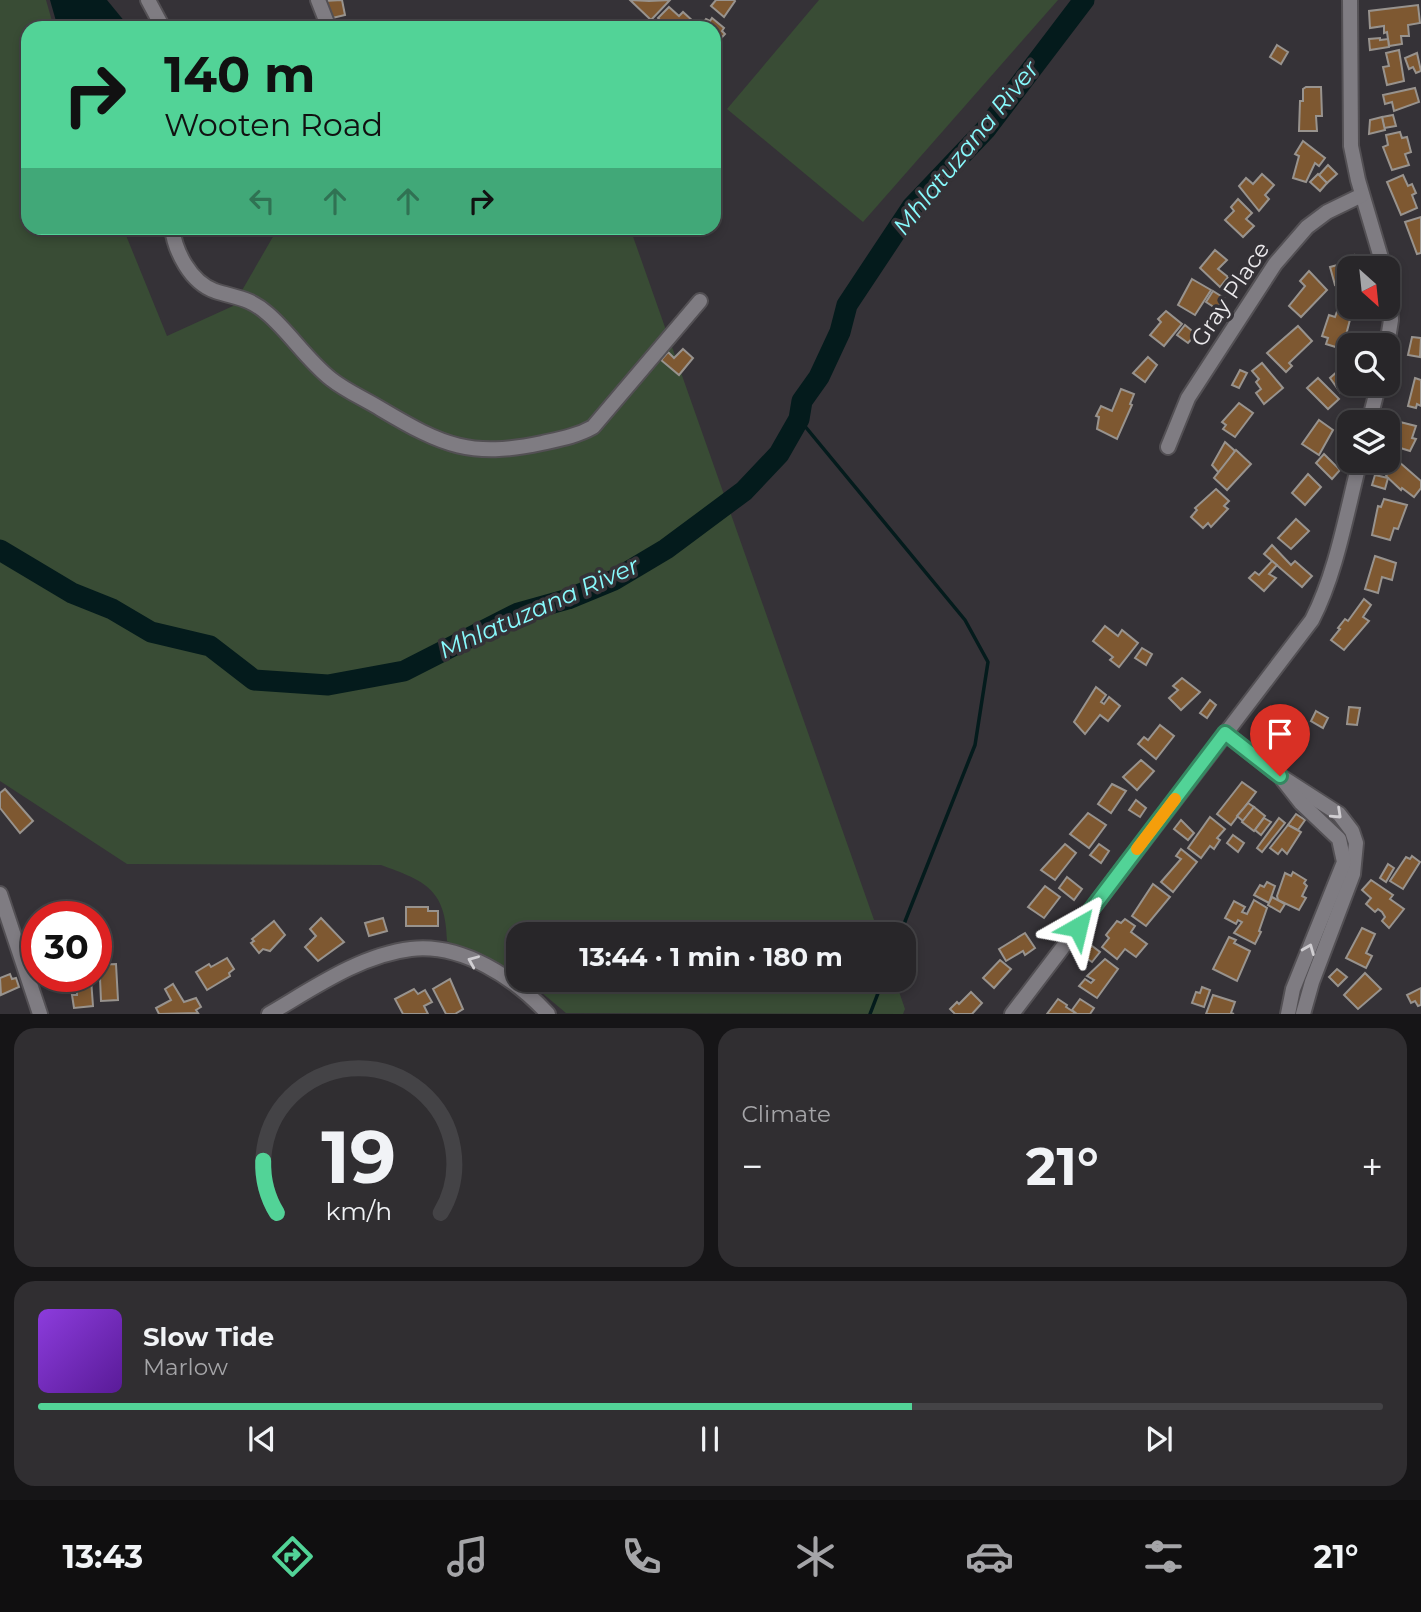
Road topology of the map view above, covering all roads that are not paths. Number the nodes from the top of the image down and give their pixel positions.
1 (148, 0) edge
2 (318, 0) edge
3 (1350, 0) edge
4 (159, 21) edge
5 (326, 21) edge
6 (1362, 195) junction
7 (174, 235) edge
8 (1380, 256) edge
9 (699, 301) dead end
10 (1168, 447) dead end
11 (1357, 473) edge
12 (1225, 733) junction
13 (1280, 776) junction
14 (0, 894) edge
15 (40, 1013) edge
16 (269, 1013) edge
17 (548, 1013) edge
18 (1012, 1013) edge
19 (1288, 1013) edge
20 (1303, 1013) edge

1 - 4 street
2 - 5 street
3 - 6 street
6 - 8 street
6 - 10 street, Gray Place
7 - 9 street
11 - 12 street
12 - 13 street
12 - 18 street
19 -> 13 street
13 -> 20 street
14 - 15 street
17 -> 16 street

